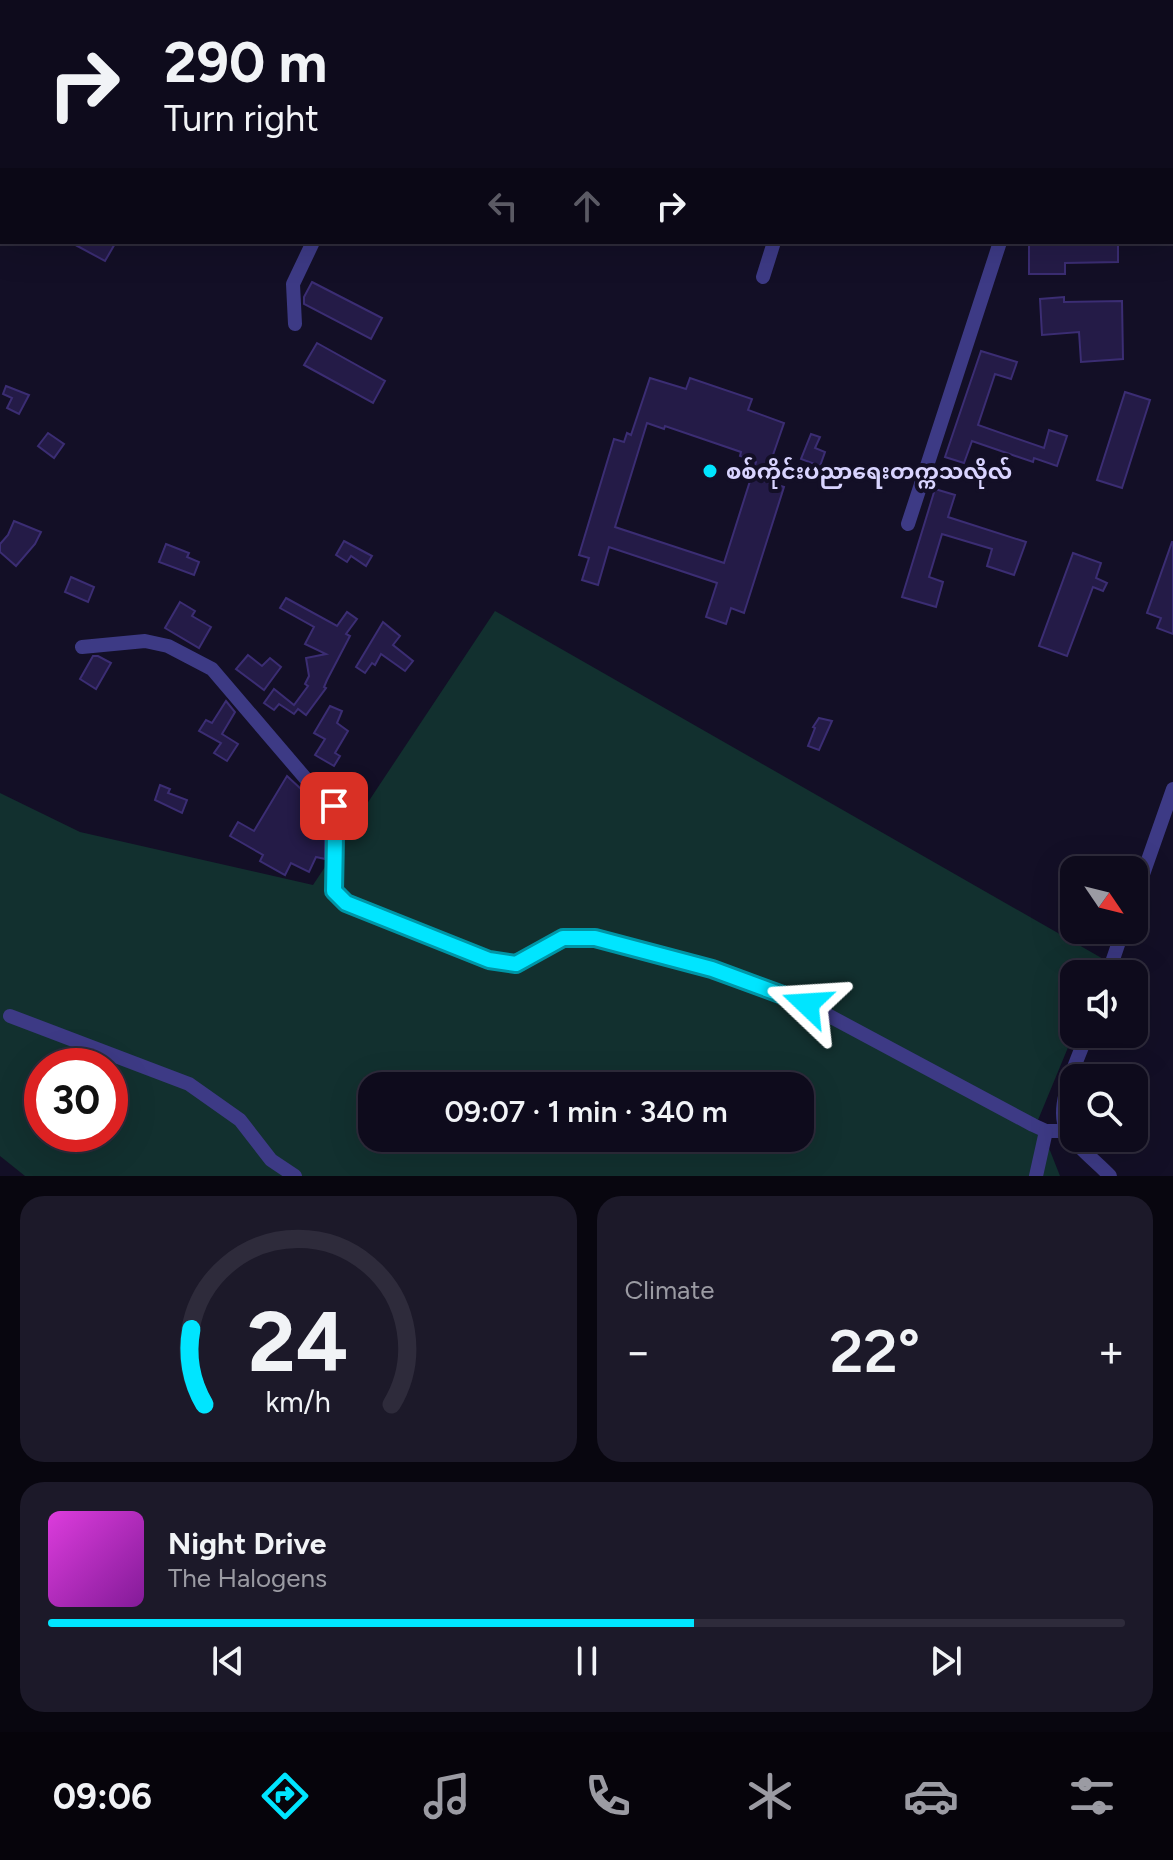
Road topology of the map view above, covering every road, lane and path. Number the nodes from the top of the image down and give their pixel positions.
1 (312, 244) edge
2 (773, 244) edge
3 (999, 244) edge
4 (763, 277) dead end
5 (295, 324) dead end
6 (908, 524) dead end
7 (82, 647) dead end
8 (1173, 789) edge
9 (1148, 860) edge
10 (10, 1016) dead end
11 (1046, 1131) junction
12 (1060, 1131) edge
13 (1087, 1152) edge
14 (295, 1176) edge
15 (1036, 1176) edge
16 (1110, 1176) edge

1 - 5 street
2 - 4 street
3 - 6 street
7 - 11 street
8 - 9 street
10 - 14 street
11 - 12 street
11 - 15 street
13 - 16 street

